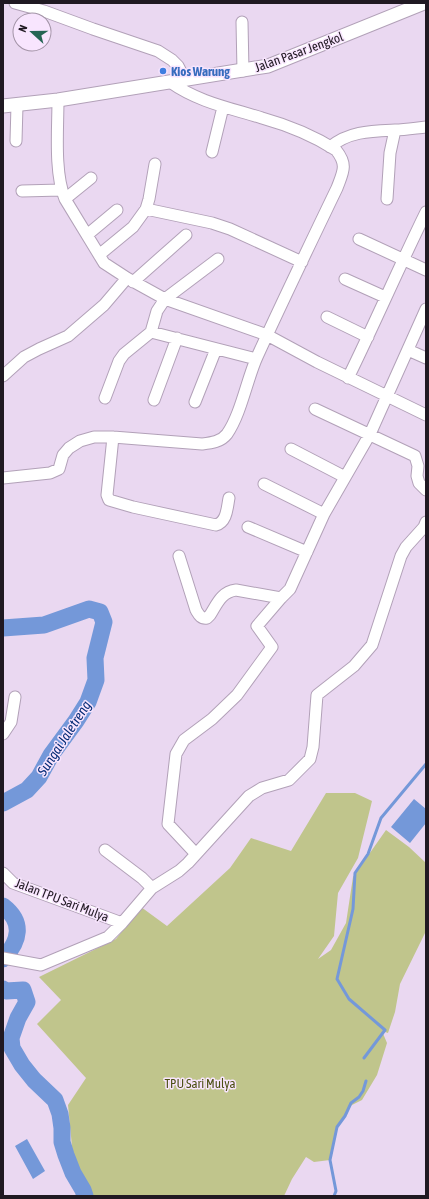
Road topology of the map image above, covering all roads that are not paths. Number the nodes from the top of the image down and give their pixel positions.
1 (15, 3) edge
2 (424, 3) edge
3 (242, 22) dead end
4 (243, 71) junction
5 (185, 80) junction
6 (170, 82) junction
7 (58, 100) junction
8 (17, 105) junction
9 (3, 106) edge
10 (223, 107) junction
11 (426, 127) edge
12 (396, 130) junction
13 (16, 141) dead end
14 (330, 147) junction
15 (212, 152) dead end
16 (155, 164) dead end
17 (91, 178) dead end
18 (22, 191) dead end
19 (63, 195) junction
20 (387, 199) dead end
21 (146, 209) junction
22 (118, 210) dead end
23 (426, 212) edge
24 (87, 235) junction
25 (186, 235) dead end
26 (359, 239) dead end
27 (98, 255) junction
28 (403, 258) junction
29 (218, 259) dead end
30 (302, 262) junction
31 (426, 270) edge
32 (345, 279) dead end
33 (130, 280) junction
34 (386, 298) junction
35 (165, 299) junction
36 (426, 309) edge
37 (327, 317) dead end
38 (151, 332) junction
39 (267, 335) junction
40 (368, 337) junction
41 (177, 338) junction
42 (216, 349) junction
43 (408, 350) junction
44 (426, 358) edge
45 (256, 359) junction
46 (3, 376) edge
47 (348, 378) junction
48 (387, 396) junction
49 (105, 398) dead end
50 (154, 400) dead end
51 (195, 402) dead end
52 (315, 409) dead end
53 (426, 415) edge
54 (370, 434) junction
55 (113, 437) junction
56 (291, 449) dead end
57 (345, 477) junction
58 (3, 478) edge
59 (264, 484) dead end
60 (426, 490) edge
61 (229, 498) dead end
62 (324, 514) junction
63 (426, 522) edge
64 (248, 526) dead end
65 (307, 552) junction
66 (179, 556) dead end
67 (281, 598) junction
68 (15, 697) dead end
69 (3, 734) edge
70 (105, 850) dead end
71 (196, 854) junction
72 (3, 874) edge
73 (152, 888) junction
74 (122, 923) junction
75 (3, 958) edge

1 - 5 street
2 - 4 main road, Jalan Pasar Jengkol
3 - 4 street
4 - 5 main road, Jalan Pasar Jengkol
5 - 6 main road, Jalan Pasar Jengkol
6 - 7 main road, Jalan Pasar Jengkol
6 - 10 street
7 - 8 main road, Jalan Pasar Jengkol
7 - 19 street
8 - 9 main road, Jalan Pasar Jengkol
8 - 13 street
10 - 14 street
10 - 15 street
11 - 12 street
12 - 14 street
12 - 20 street
14 - 30 street
16 - 21 street
17 - 19 street
18 - 19 street
19 - 24 street
21 - 27 street
21 - 30 street
22 - 24 street
23 - 28 street
24 - 27 street
25 - 33 street
26 - 28 street
27 - 33 street
28 - 31 street
28 - 34 street
29 - 35 street
30 - 39 street
32 - 34 street
33 - 35 street
33 - 46 street
34 - 40 street
35 - 38 street
35 - 39 street
36 - 43 street
37 - 40 street
38 - 41 street
38 - 49 street
39 - 45 street
39 - 47 street
40 - 47 street
41 - 42 street
41 - 50 street
42 - 45 street
42 - 51 street
43 - 44 street
43 - 48 street
45 - 55 street
47 - 48 street
48 - 53 street
48 - 54 street
52 - 54 street
54 - 57 street
54 - 60 street
55 - 58 street
55 - 61 street
56 - 57 street
57 - 62 street
59 - 62 street
62 - 65 street
63 - 71 street
64 - 65 street
65 - 67 street
66 - 67 street
67 - 71 street
68 - 69 street
70 - 73 street
71 - 73 street
72 - 74 street, Jalan TPU Sari Mulya
73 - 74 street
74 - 75 street

